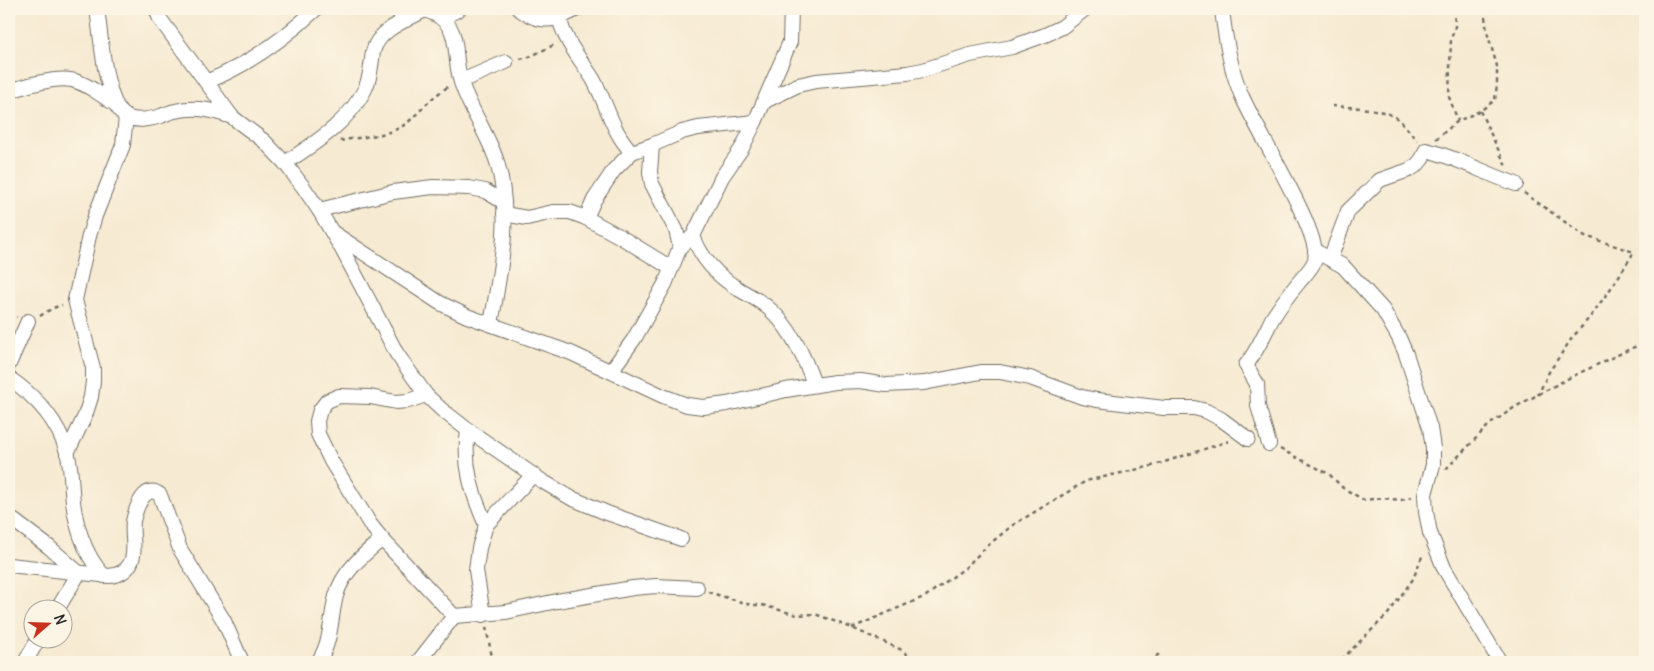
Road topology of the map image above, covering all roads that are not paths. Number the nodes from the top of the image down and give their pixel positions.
1 (96, 9) edge
2 (156, 9) edge
3 (316, 9) edge
4 (396, 9) edge
5 (426, 9) edge
6 (459, 9) edge
7 (519, 9) edge
8 (577, 9) edge
9 (791, 9) edge
10 (1085, 9) edge
11 (1222, 9) edge
12 (442, 18) junction
13 (559, 18) junction
14 (406, 20) junction
15 (506, 62) road end
16 (461, 81) junction
17 (206, 82) junction
18 (9, 92) edge
19 (765, 101) junction
20 (116, 104) junction
21 (126, 117) junction
22 (232, 117) junction
23 (755, 122) junction
24 (652, 146) junction
25 (632, 152) junction
26 (285, 164) junction
27 (1516, 184) road end
28 (504, 208) junction
29 (319, 210) junction
30 (586, 218) junction
31 (332, 232) junction
32 (693, 236) junction
33 (680, 247) junction
34 (1315, 251) junction
35 (1330, 259) junction
36 (671, 268) junction
37 (28, 321) road end
38 (491, 324) junction
39 (9, 364) edge
40 (611, 371) junction
41 (9, 378) edge
42 (814, 384) junction
43 (426, 395) junction
44 (468, 430) junction
45 (1248, 439) road end
46 (1269, 444) road end
47 (67, 453) junction
48 (533, 475) junction
49 (9, 517) edge
50 (486, 525) junction
51 (382, 539) junction
52 (681, 539) dead end
53 (9, 565) edge
54 (79, 573) junction
55 (104, 576) junction
56 (697, 588) road end
57 (64, 598) edge
58 (483, 615) junction
59 (454, 616) junction
60 (33, 648) edge
61 (25, 662) edge
62 (242, 662) edge
63 (318, 662) edge
64 (418, 662) edge
65 (1500, 662) edge

1 - 20 street
2 - 17 street
3 - 17 street
4 - 14 street
5 - 12 street
5 - 14 street
6 - 12 street
7 - 13 street
8 - 13 street
9 - 19 street
10 - 19 street
11 - 34 street
12 - 16 street
13 - 25 street
14 - 26 street
15 - 16 street
16 - 28 street
17 - 22 street
18 - 20 street
19 - 23 street
20 - 21 street
21 - 22 street
21 - 47 street
22 - 26 street
23 - 24 street
23 - 32 street
24 - 25 street
24 - 33 street
25 - 30 street
26 - 29 street
27 - 35 street
28 - 29 street
28 - 30 street
28 - 38 street
29 - 31 street
30 - 36 street
31 - 38 street
31 - 43 street
32 - 33 street
32 - 42 street
33 - 36 street
34 - 35 street
34 - 46 street
35 - 65 street
36 - 40 street
37 - 39 street
38 - 40 street
40 - 42 street
41 - 47 street
42 - 45 street
43 - 44 street
43 - 51 street
44 - 48 street
44 - 50 street
47 - 55 street
48 - 50 street
48 - 52 street
49 - 54 street
50 - 58 street
51 - 59 street
51 - 63 street
53 - 54 street
54 - 55 street
54 - 57 street
55 - 62 street
56 - 58 street
58 - 59 street
59 - 64 street
60 - 61 street

